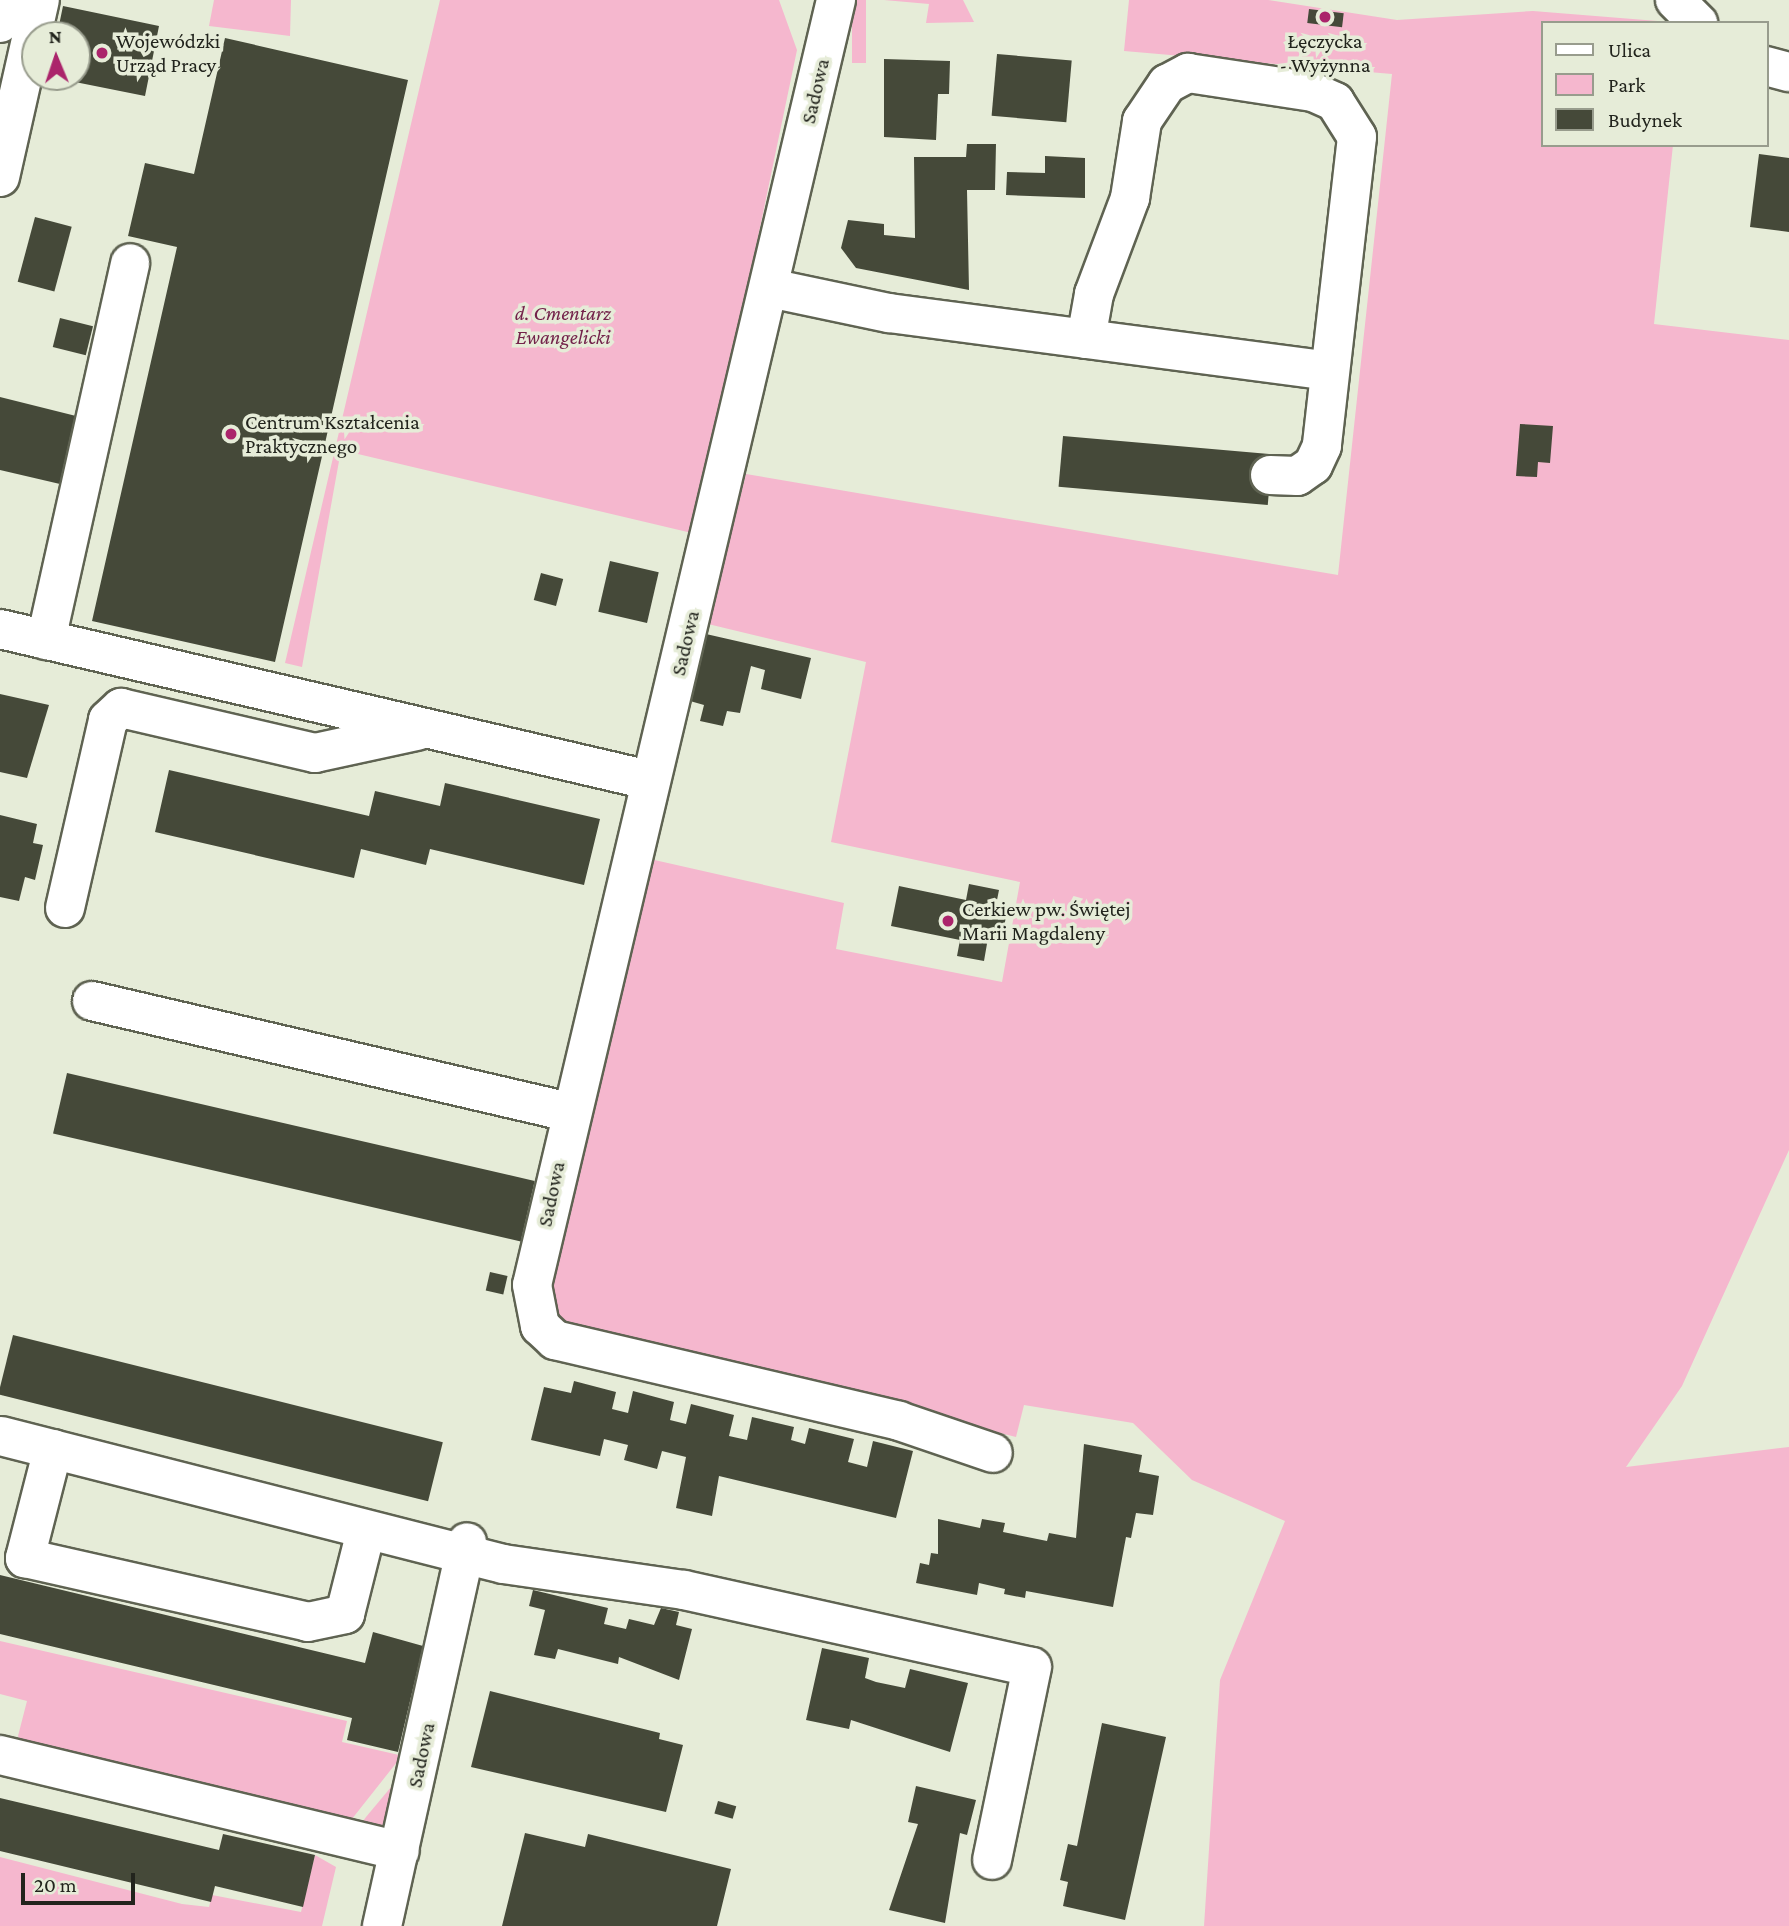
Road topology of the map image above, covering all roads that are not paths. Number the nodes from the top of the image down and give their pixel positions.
1 (6, 0) edge
2 (40, 0) edge
3 (836, 0) edge
4 (1675, 0) edge
5 (1696, 21) edge
6 (0, 23) edge
7 (1768, 67) edge
8 (1789, 72) edge
9 (0, 177) edge
10 (130, 263) dead end
11 (770, 288) junction
12 (1086, 339) junction
13 (1329, 371) junction
14 (1270, 475) dead end
15 (0, 629) edge
16 (46, 640) junction
17 (429, 729) junction
18 (649, 780) junction
19 (65, 908) dead end
20 (92, 1001) dead end
21 (568, 1112) junction
22 (1, 1436) edge
23 (53, 1450) junction
24 (993, 1453) dead end
25 (366, 1531) junction
26 (466, 1547) junction
27 (0, 1755) edge
28 (400, 1851) junction
29 (992, 1860) dead end
30 (382, 1926) edge

1 - 6 street
2 - 9 street
3 - 11 street, Sadowa
4 - 5 street
7 - 8 street
10 - 16 street
11 - 12 street
11 - 18 street, Sadowa
12 - 13 street
12 - 13 street
13 - 14 street
15 - 16 street
16 - 17 street
17 - 18 street
17 - 19 street
18 - 21 street, Sadowa
20 - 21 street
21 - 24 street, Sadowa
22 - 23 street
23 - 25 street
23 - 25 street
25 - 26 street
26 - 28 street, Sadowa
26 - 29 street
27 - 28 street
28 - 30 street, Sadowa

